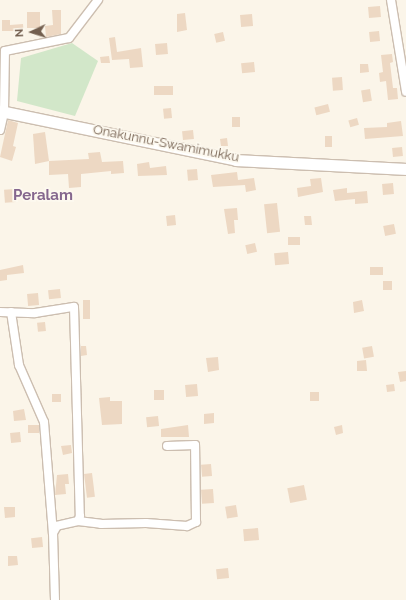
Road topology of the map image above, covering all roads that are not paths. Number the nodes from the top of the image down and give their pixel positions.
1 (98, 0) edge
2 (391, 0) edge
3 (3, 50) edge
4 (406, 92) edge
5 (2, 112) edge
6 (0, 130) edge
7 (406, 169) edge
8 (0, 312) edge
9 (11, 312) junction
10 (167, 446) dead end
11 (78, 521) junction
12 (53, 532) junction
13 (55, 600) edge

1 - 3 street
2 - 4 street
3 - 5 street
5 - 6 street
5 - 7 street, Onakunnu-Swamimukku
8 - 9 street
9 - 11 street
9 - 12 street
10 - 11 street
11 - 12 street
12 - 13 street

